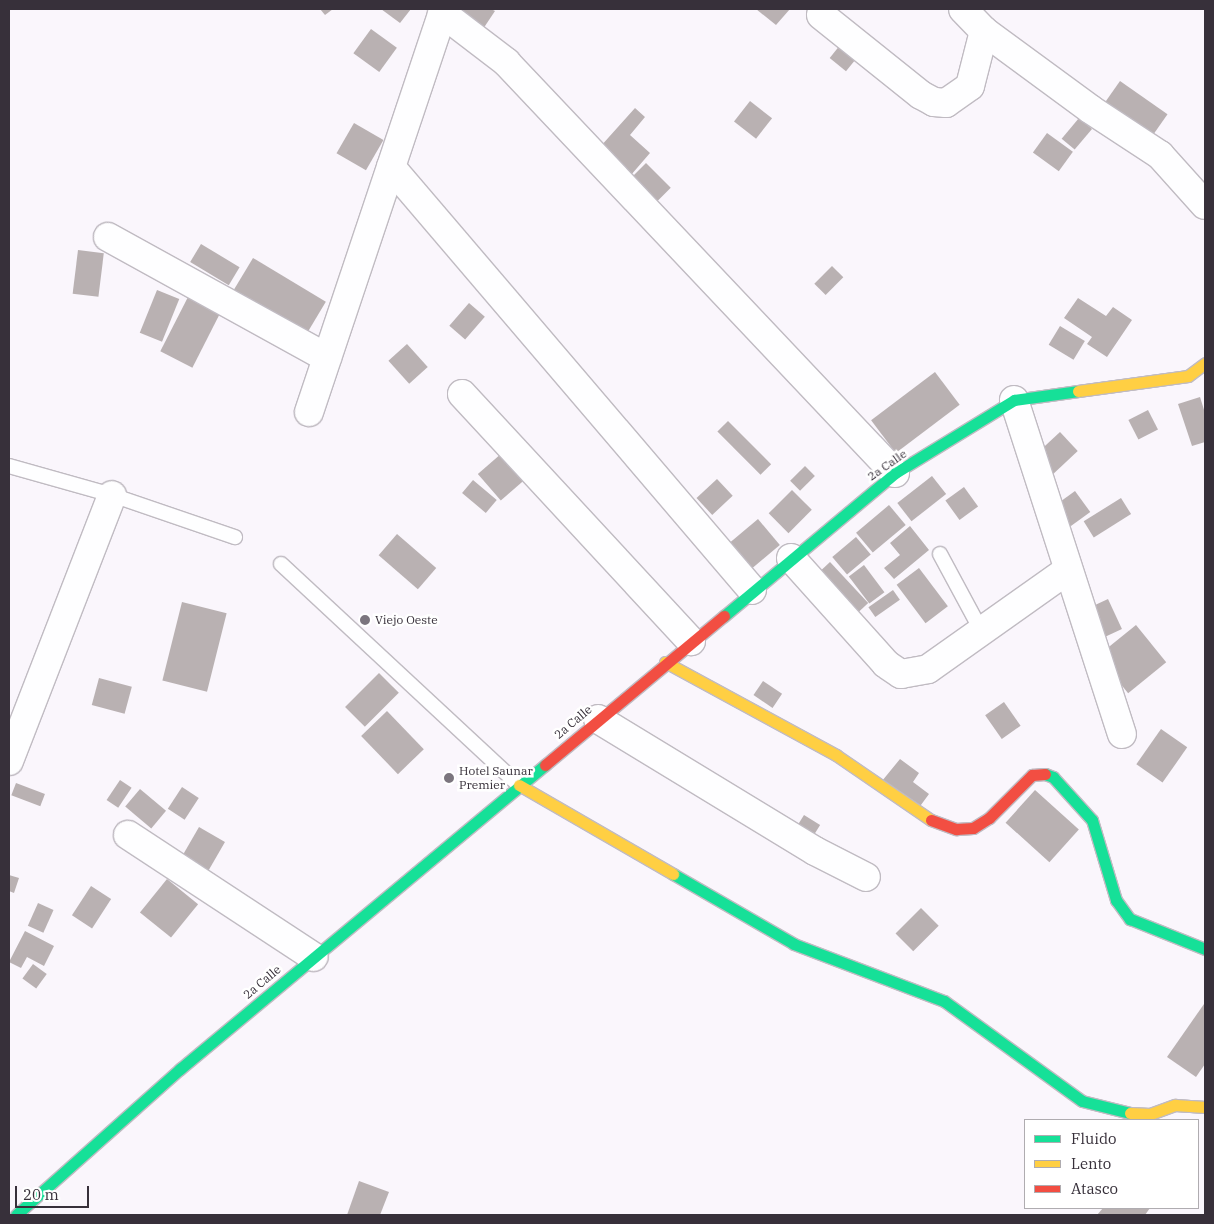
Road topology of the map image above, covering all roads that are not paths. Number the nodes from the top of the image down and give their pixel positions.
1 (963, 9) edge
2 (443, 11) edge
3 (821, 15) dead end
4 (984, 31) junction
5 (391, 167) junction
6 (1205, 205) edge
7 (108, 237) dead end
8 (327, 358) junction
9 (1205, 363) edge
10 (462, 394) dead end
11 (1014, 400) junction
12 (309, 412) dead end
13 (9, 466) edge
14 (895, 473) junction
15 (112, 495) junction
16 (235, 537) dead end
17 (940, 554) dead end
18 (791, 558) junction
19 (281, 564) dead end
20 (1068, 570) junction
21 (752, 590) junction
22 (982, 632) junction
23 (692, 640) junction
24 (665, 662) junction
25 (598, 719) junction
26 (1122, 734) dead end
27 (9, 761) edge
28 (519, 785) junction
29 (128, 835) dead end
30 (866, 877) dead end
31 (1205, 949) edge
32 (314, 957) junction
33 (1205, 1107) edge
34 (16, 1215) edge

1 - 4 street
2 - 5 street
2 - 14 street
3 - 4 street
4 - 6 street
5 - 8 street
5 - 21 street
7 - 8 street
8 - 12 street
9 - 11 main road, 2a Calle
10 - 23 street
11 - 14 main road, 2a Calle
11 - 20 street
13 - 15 lane
14 - 18 main road, 2a Calle
15 - 16 lane
15 - 27 street
17 - 22 lane
18 - 21 main road, 2a Calle
18 - 22 street
19 - 28 lane
20 - 22 street
20 - 26 street
21 - 23 main road, 2a Calle
23 - 24 main road, 2a Calle
24 - 25 main road, 2a Calle
24 - 31 main road
25 - 28 main road, 2a Calle
25 - 30 street
28 - 32 main road, 2a Calle
28 - 33 main road
29 - 32 street
32 - 34 main road, 2a Calle

